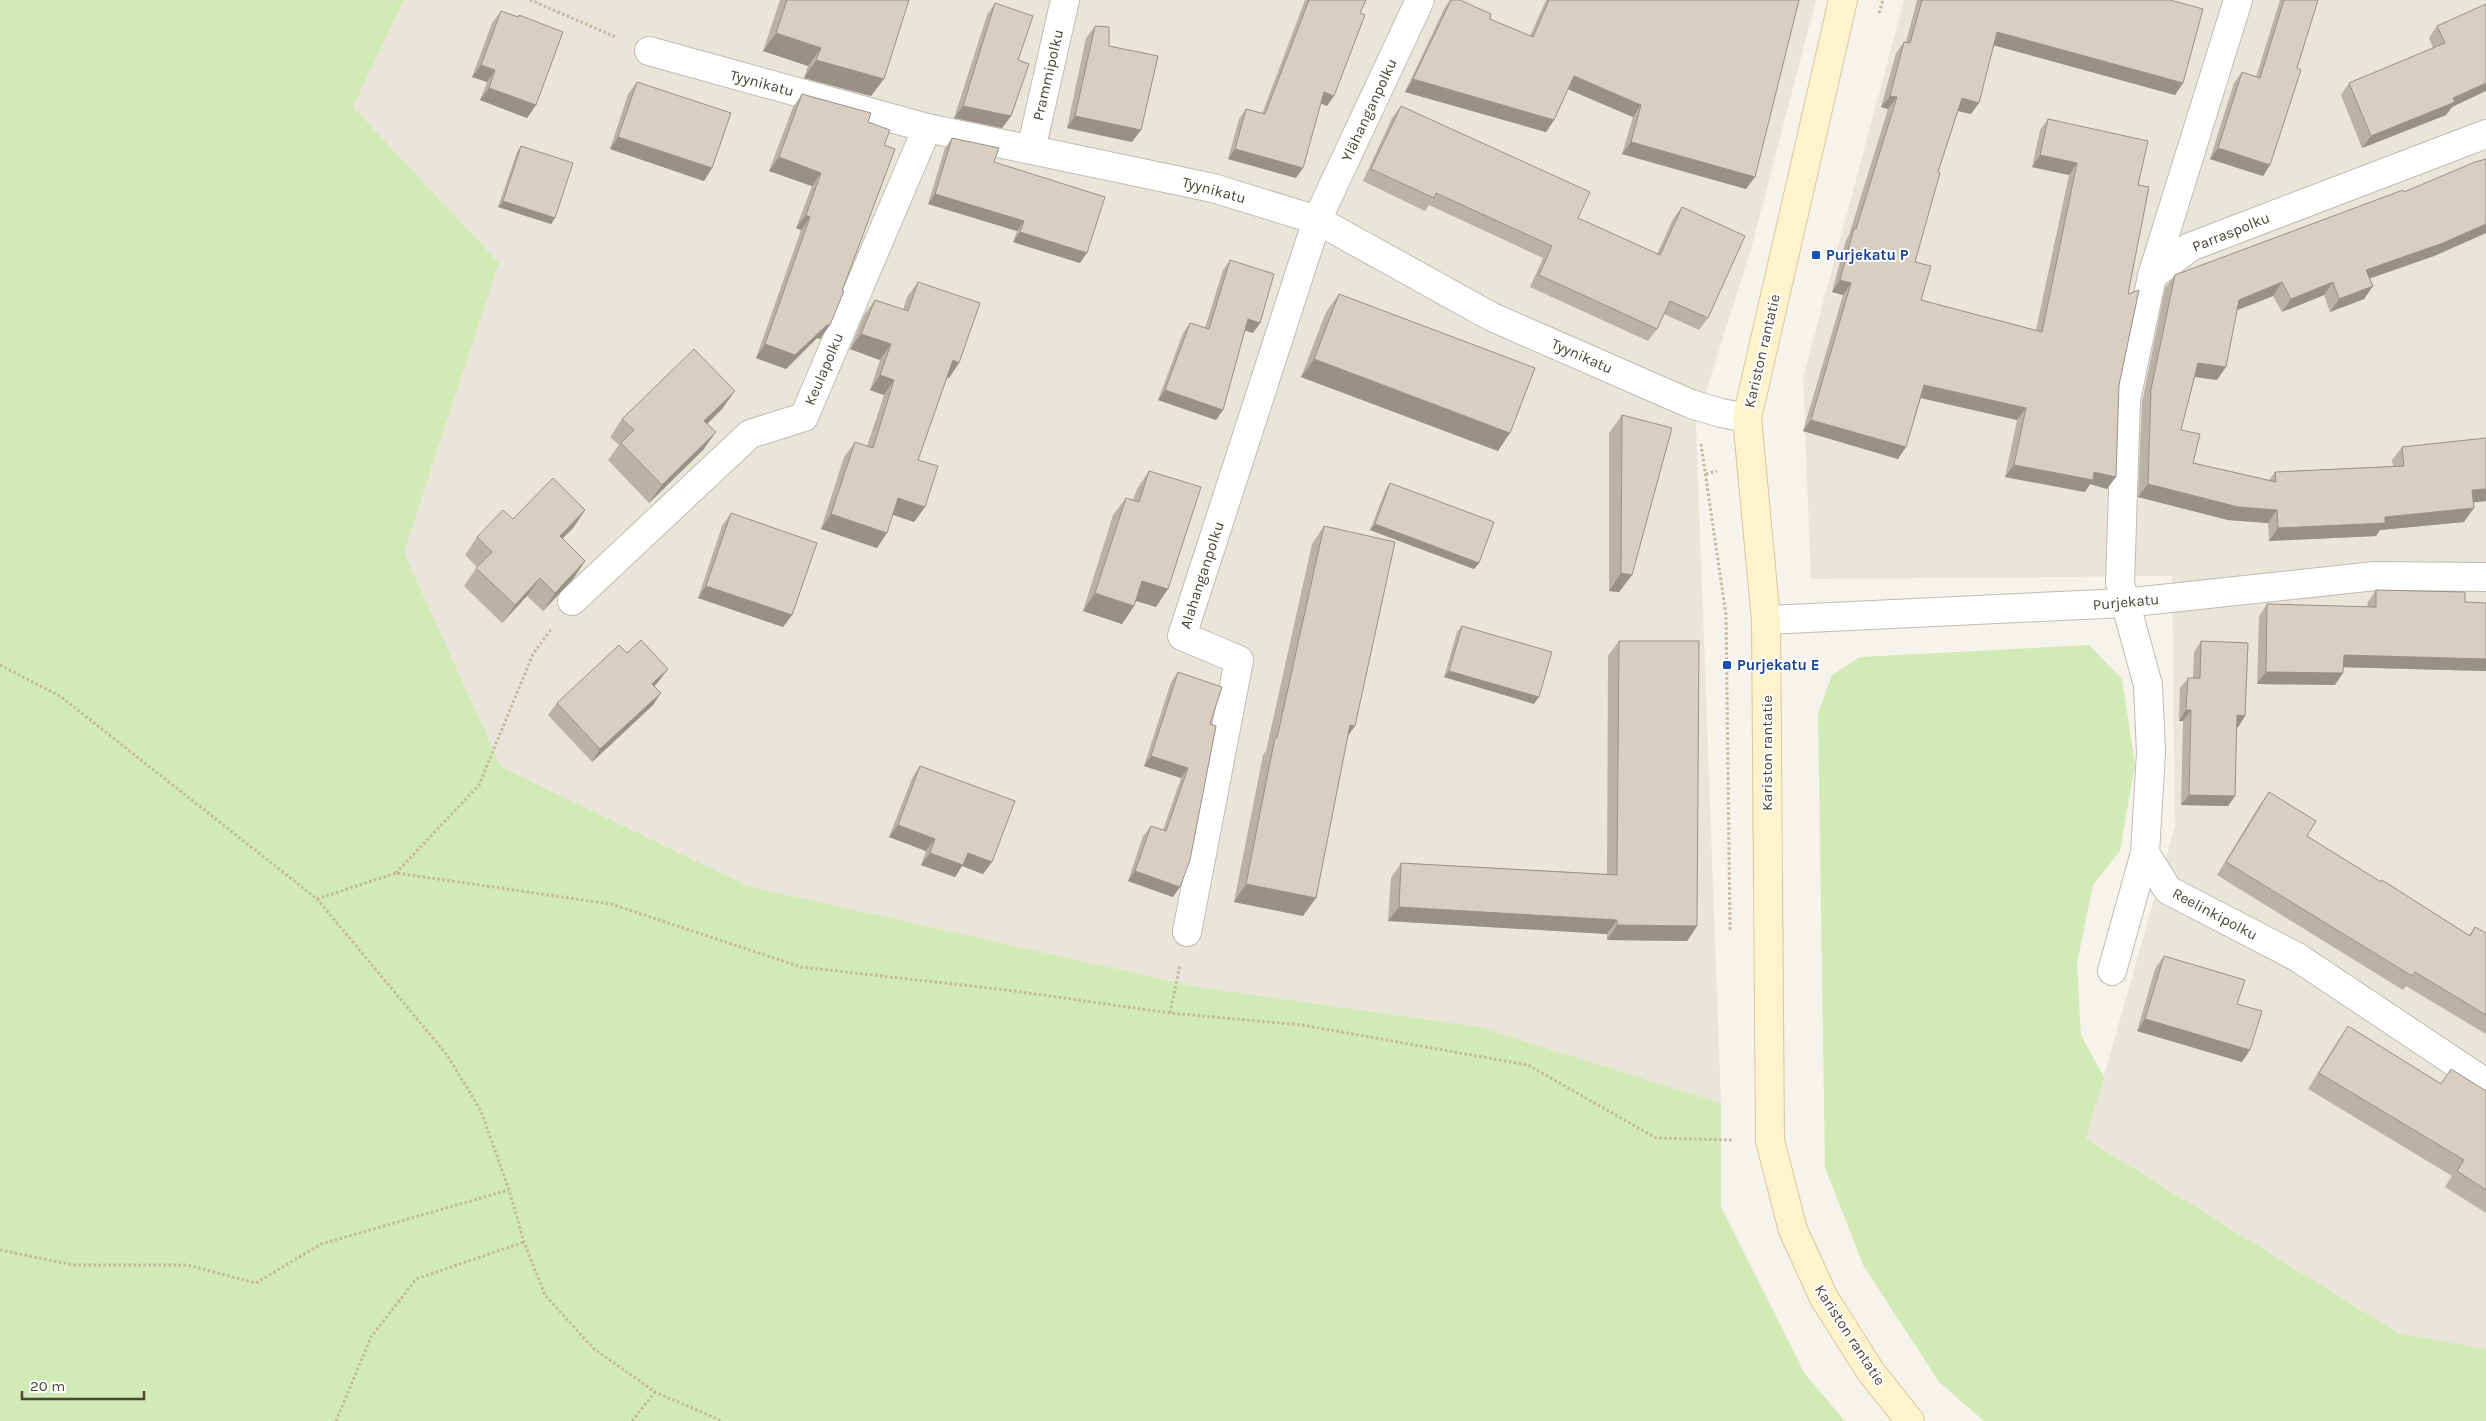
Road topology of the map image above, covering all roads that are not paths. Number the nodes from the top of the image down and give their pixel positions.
1 (1065, 0) edge
2 (1420, 0) edge
3 (1844, 0) edge
4 (2238, 0) edge
5 (649, 52) road end
6 (927, 128) junction
7 (2486, 134) edge
8 (1031, 150) junction
9 (1317, 220) junction
10 (2152, 276) junction
11 (1747, 418) junction
12 (2486, 577) edge
13 (572, 601) edge
14 (2124, 603) junction
15 (1766, 620) junction
16 (2145, 854) junction
17 (1187, 932) road end
18 (2112, 971) dead end
19 (2486, 1083) edge
20 (1910, 1421) edge

1 - 8 street, Prammipolku
2 - 9 street, Ylähanganpolku
3 - 11 street, Kariston rantatie
4 - 10 street
5 - 6 street, Tyynikatu
6 - 8 street, Tyynikatu
6 - 13 street, Keulapolku
7 - 10 street, Parraspolku
8 - 9 street, Tyynikatu
9 - 11 street, Tyynikatu
9 - 17 street, Alahanganpolku
10 - 14 street
11 - 15 street, Kariston rantatie
12 - 14 street, Purjekatu
14 - 15 street, Purjekatu
14 - 16 street
15 - 20 street, Kariston rantatie
16 - 18 street
16 - 19 street, Reelinkipolku

